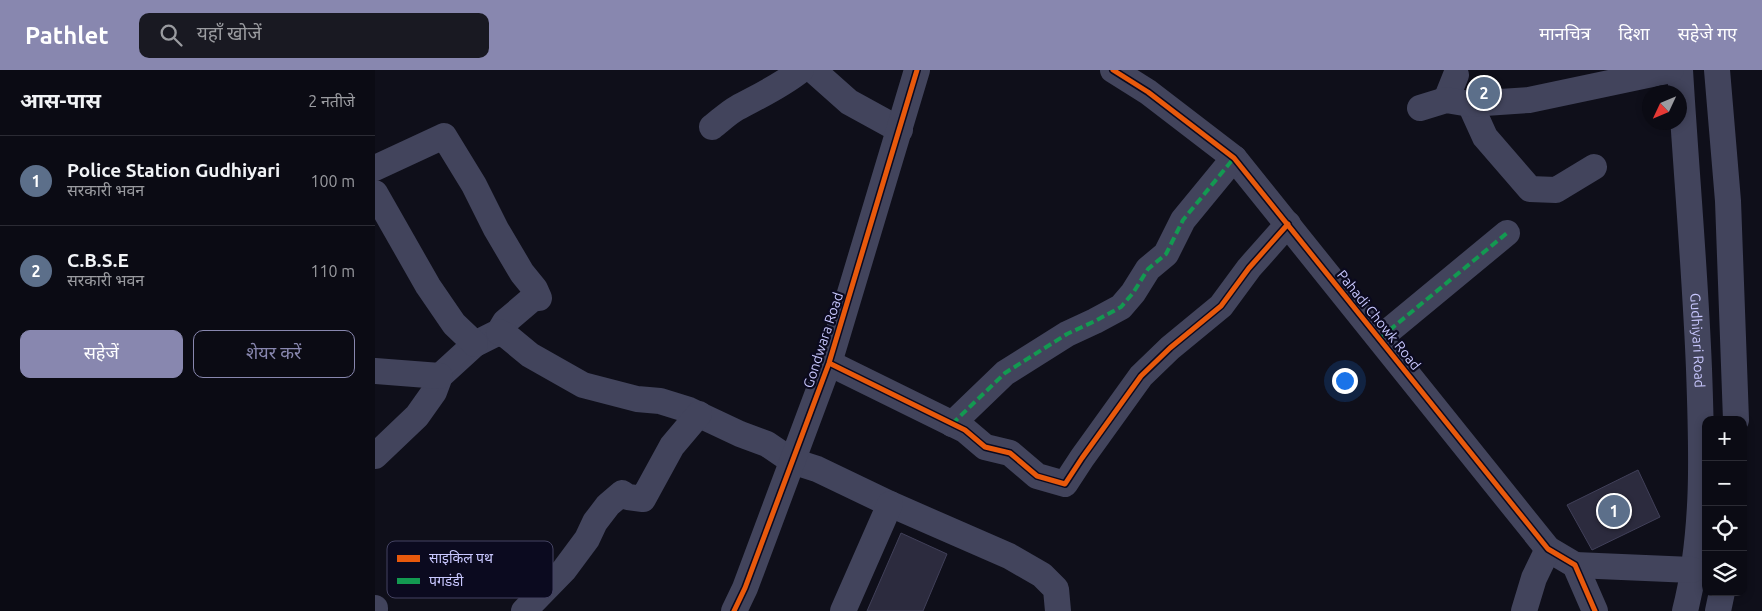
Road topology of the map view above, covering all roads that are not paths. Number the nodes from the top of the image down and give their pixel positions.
1 (801, 70) edge
2 (813, 70) edge
3 (1113, 70) edge
4 (1671, 70) edge
5 (1680, 70) edge
6 (1717, 70) edge
7 (911, 73) edge
8 (1456, 75) dead end
9 (1458, 102) junction
10 (1419, 108) dead end
11 (712, 127) dead end
12 (900, 130) junction
13 (1234, 158) junction
14 (1593, 167) dead end
15 (375, 168) edge
16 (375, 193) edge
17 (1287, 224) junction
18 (1507, 233) dead end
19 (499, 332) junction
20 (1379, 338) junction
21 (475, 344) junction
22 (829, 363) junction
23 (375, 371) edge
24 (440, 376) junction
25 (699, 414) junction
26 (1736, 416) edge
27 (952, 424) junction
28 (375, 456) edge
29 (793, 461) junction
30 (890, 504) junction
31 (1548, 549) junction
32 (1575, 565) junction
33 (1692, 570) junction
34 (553, 581) edge
35 (1721, 596) edge
36 (537, 598) edge
37 (524, 611) edge
38 (734, 611) edge
39 (843, 611) edge
40 (1058, 611) edge
41 (1524, 611) edge
42 (1595, 611) edge
43 (1685, 611) edge
44 (1718, 611) edge

1 - 11 street
2 - 12 street
3 - 13 street, Pahadi Chowk Road
4 - 9 street
5 - 33 street, Gudhiyari Road
6 - 26 street
7 - 12 street, Gondwara Road
8 - 9 street
9 - 10 street
9 - 14 street
12 - 22 street, Gondwara Road
13 - 17 street, Pahadi Chowk Road
13 - 27 street
15 - 19 street
16 - 21 street
17 - 20 street, Pahadi Chowk Road
17 - 27 street
18 - 20 street
19 - 21 street
19 - 25 street
20 - 31 street, Pahadi Chowk Road
21 - 24 street
22 - 27 street
22 - 29 street, Gondwara Road
23 - 24 street
24 - 28 street
25 - 29 street
25 - 34 street
29 - 30 street
29 - 38 street, Gondwara Road
30 - 39 street
30 - 40 street
31 - 32 street, Pahadi Chowk Road
31 - 41 street
32 - 33 street
32 - 42 street
33 - 43 street, Gudhiyari Road
35 - 44 street
36 - 37 street

